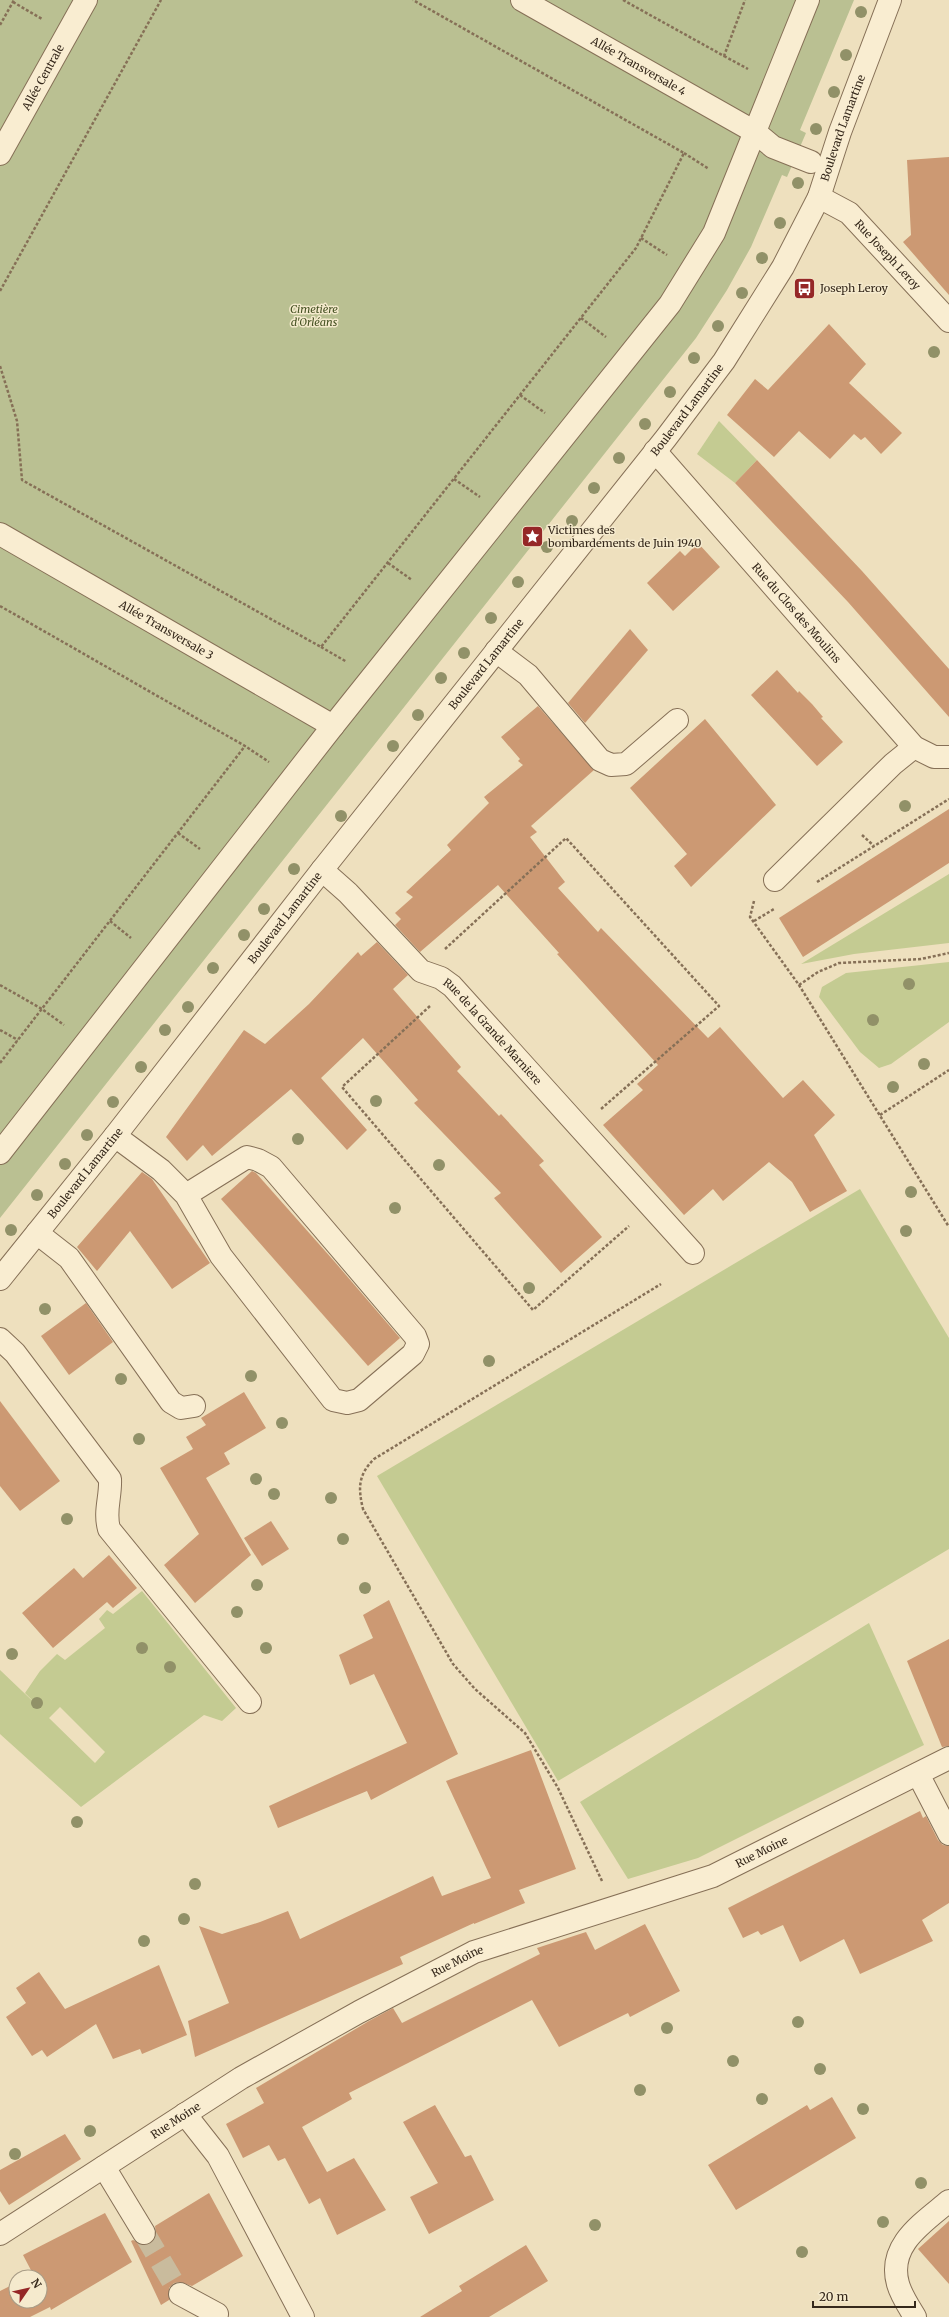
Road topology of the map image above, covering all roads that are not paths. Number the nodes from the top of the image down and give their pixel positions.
1 (86, 0) edge
2 (522, 0) edge
3 (808, 0) edge
4 (883, 0) edge
5 (890, 0) edge
6 (755, 132) junction
7 (0, 154) edge
8 (811, 162) dead end
9 (819, 197) junction
10 (949, 321) edge
11 (655, 451) junction
12 (0, 534) edge
13 (496, 651) junction
14 (676, 720) dead end
15 (333, 726) junction
16 (914, 747) junction
17 (949, 757) edge
18 (322, 870) junction
19 (775, 880) road end
20 (115, 1136) junction
21 (0, 1153) edge
22 (186, 1195) junction
23 (37, 1234) junction
24 (693, 1253) dead end
25 (0, 1262) edge
26 (0, 1279) edge
27 (0, 1339) edge
28 (194, 1406) dead end
29 (250, 1702) dead end
30 (949, 1758) edge
31 (918, 1774) junction
32 (949, 1834) edge
33 (185, 2114) junction
34 (104, 2168) junction
35 (949, 2201) edge
36 (144, 2233) tunnel mouth
37 (0, 2234) edge
38 (180, 2294) tunnel mouth
39 (217, 2314) dead end
40 (303, 2317) edge
41 (915, 2317) edge

1 - 7 street, Allée Centrale
2 - 6 street, Allée Transversale 4
3 - 6 street
4 - 25 street
5 - 9 street, Boulevard Lamartine
6 - 8 street, Allée Transversale 4
6 - 15 street
9 - 10 street, Rue Joseph Leroy
9 - 11 street, Boulevard Lamartine
11 - 13 street, Boulevard Lamartine
11 - 16 street, Rue du Clos des Moulins
12 - 15 street, Allée Transversale 3
13 - 14 street
13 - 18 street, Boulevard Lamartine
15 - 21 street
16 - 17 street, Rue du Clos des Moulins
16 - 19 street
18 - 20 street, Boulevard Lamartine
18 - 24 street, Rue de la Grande Marniere
20 - 22 street
20 - 23 street, Boulevard Lamartine
22 - 22 street
23 - 26 street, Boulevard Lamartine
23 - 28 street
27 - 29 street
30 - 31 street, Rue Moine
31 - 32 street
31 - 33 street, Rue Moine
33 - 34 street, Rue Moine
33 - 40 street
34 - 36 street
34 - 37 street, Rue Moine
35 - 41 street
38 - 39 street

